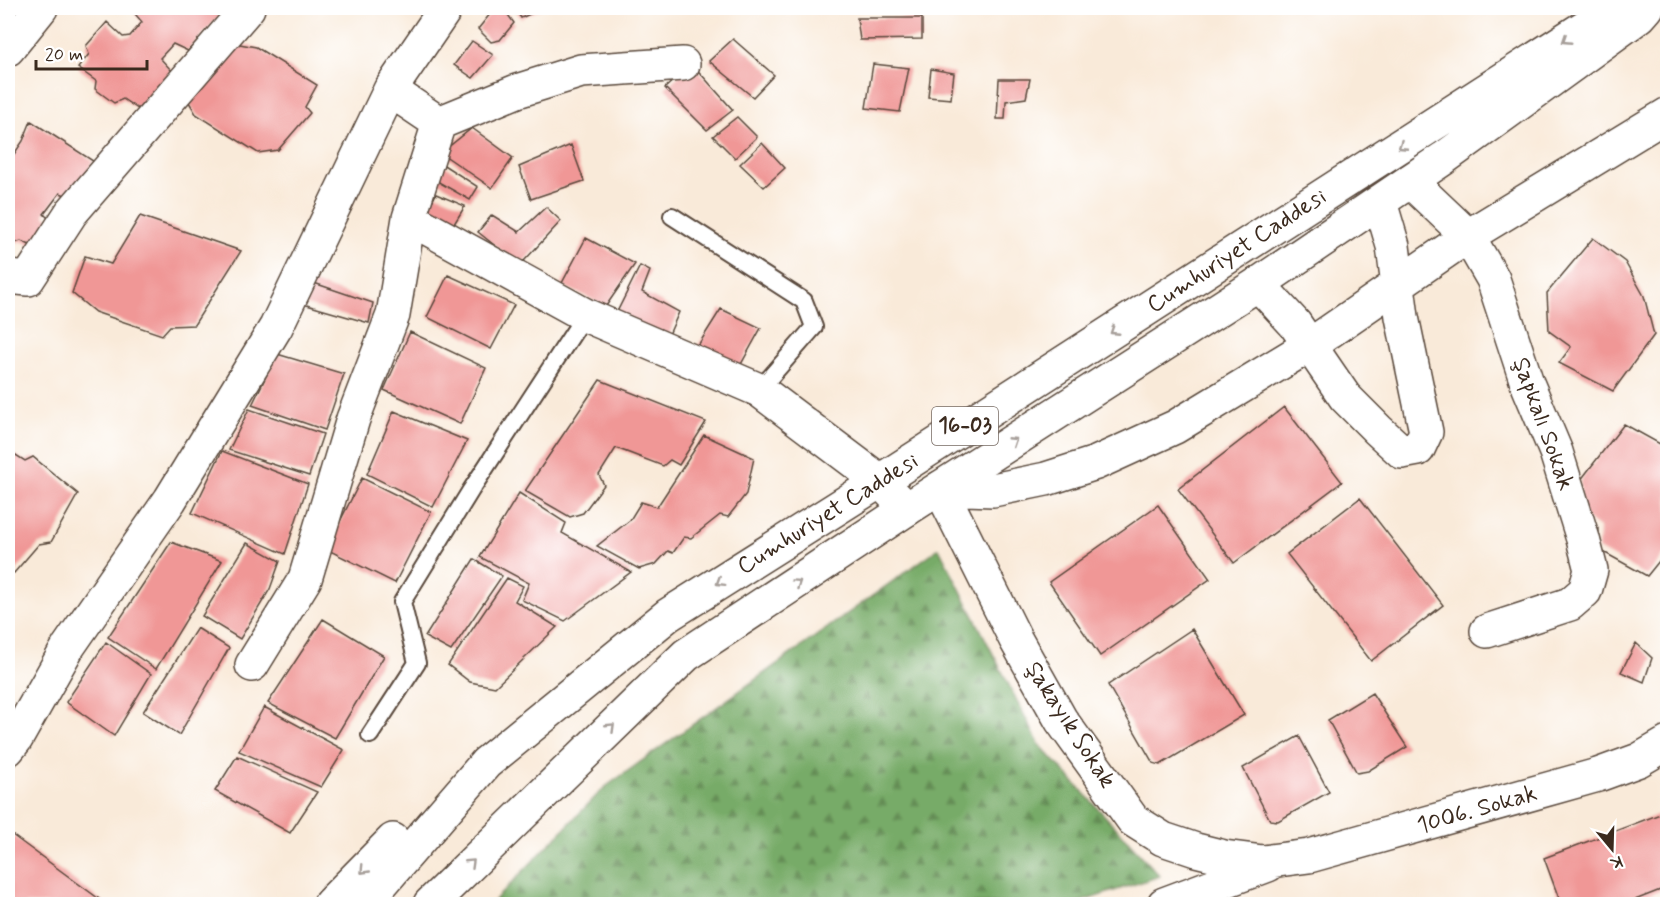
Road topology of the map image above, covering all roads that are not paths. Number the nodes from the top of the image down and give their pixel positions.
1 (41, 8) edge
2 (248, 8) edge
3 (446, 8) edge
4 (1614, 8) edge
5 (1647, 8) edge
6 (8, 49) edge
7 (683, 64) dead end
8 (390, 90) junction
9 (1668, 114) edge
10 (439, 123) junction
11 (1410, 181) junction
12 (1380, 201) junction
13 (672, 216) dead end
14 (409, 218) junction
15 (1468, 236) junction
16 (8, 277) edge
17 (1258, 284) junction
18 (1398, 284) junction
19 (585, 315) junction
20 (1310, 345) junction
21 (759, 390) junction
22 (880, 481) junction
23 (940, 488) junction
24 (907, 509) junction
25 (1487, 631) dead end
26 (252, 665) dead end
27 (370, 735) dead end
28 (1668, 743) edge
29 (8, 749) edge
30 (486, 763) junction
31 (1281, 860) junction
32 (330, 904) edge
33 (364, 904) edge
34 (430, 904) edge
35 (1164, 904) edge

1 - 6 street
2 - 16 street
3 - 8 street
4 -> 22 street, Cumhuriyet Caddesi / 16-03
5 - 11 street, Cumhuriyet Caddesi / 16-03
7 - 10 street
8 - 10 street
8 - 29 street
9 - 15 street
10 - 14 street
11 - 12 street, Cumhuriyet Caddesi / 16-03
11 - 15 street, Şapkalı Sokak
12 - 17 street, Cumhuriyet Caddesi / 16-03
12 - 18 street
13 - 21 lane
14 - 19 street
14 - 26 street
15 - 18 street
15 - 25 street, Şapkalı Sokak
17 - 20 street
23 -> 17 street, Cumhuriyet Caddesi / 16-03
18 - 20 street
18 - 20 street
19 - 21 street
19 - 27 lane
20 - 23 street
21 - 22 street
22 - 24 street
22 -> 30 street, Cumhuriyet Caddesi / 16-03
23 - 24 street, Cumhuriyet Caddesi / 16-03
23 - 31 street, Şakayık Sokak
34 -> 24 street, Cumhuriyet Caddesi / 16-03
28 - 31 street, 1006. Sokak
30 -> 32 street
30 - 33 street, Cumhuriyet Caddesi / 16-03
31 - 35 street

